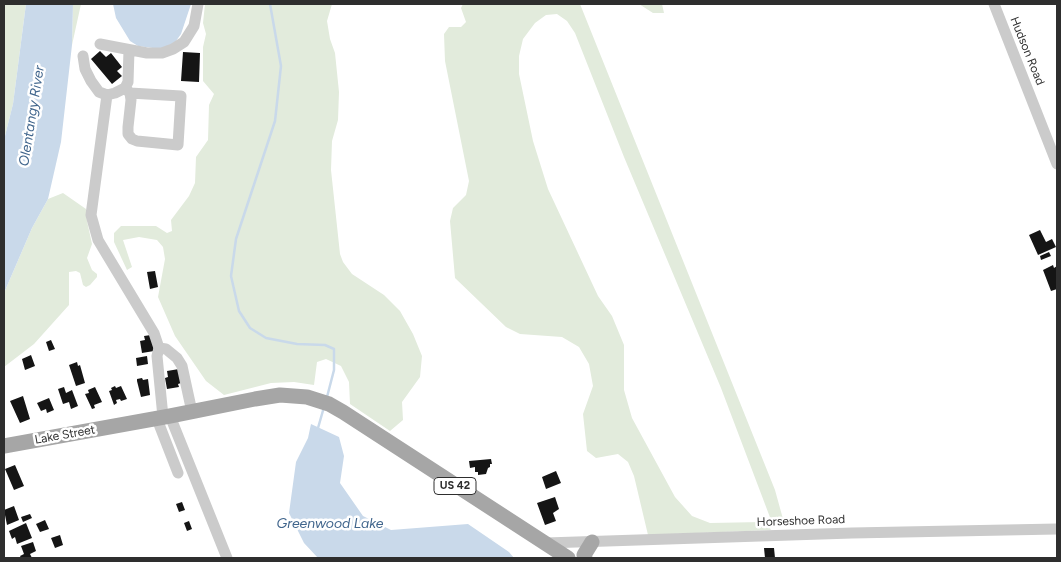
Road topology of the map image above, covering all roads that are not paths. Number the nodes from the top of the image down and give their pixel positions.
1 (198, 4) edge
2 (994, 4) edge
3 (100, 44) dead end
4 (129, 50) junction
5 (83, 56) dead end
6 (128, 91) junction
7 (107, 95) junction
8 (1057, 164) edge
9 (159, 348) junction
10 (192, 412) junction
11 (164, 417) junction
12 (4, 446) edge
13 (178, 473) dead end
14 (1057, 529) edge
15 (592, 542) junction
16 (546, 543) junction
17 (227, 558) edge
18 (568, 558) edge
19 (585, 558) edge

1 - 4 street
2 - 8 street, Hudson Road
3 - 4 street
4 - 6 street
5 - 7 street
6 - 6 street
6 - 7 street
7 - 9 street
9 - 10 street
9 - 11 street
10 - 11 main road, US 42
10 - 16 main road, US 42
11 - 12 main road, Lake Street / US 42
11 - 13 street
11 - 17 street
14 - 15 street, Horseshoe Road
15 - 16 street, Horseshoe Road
15 - 19 main road
16 - 18 main road, US 42

